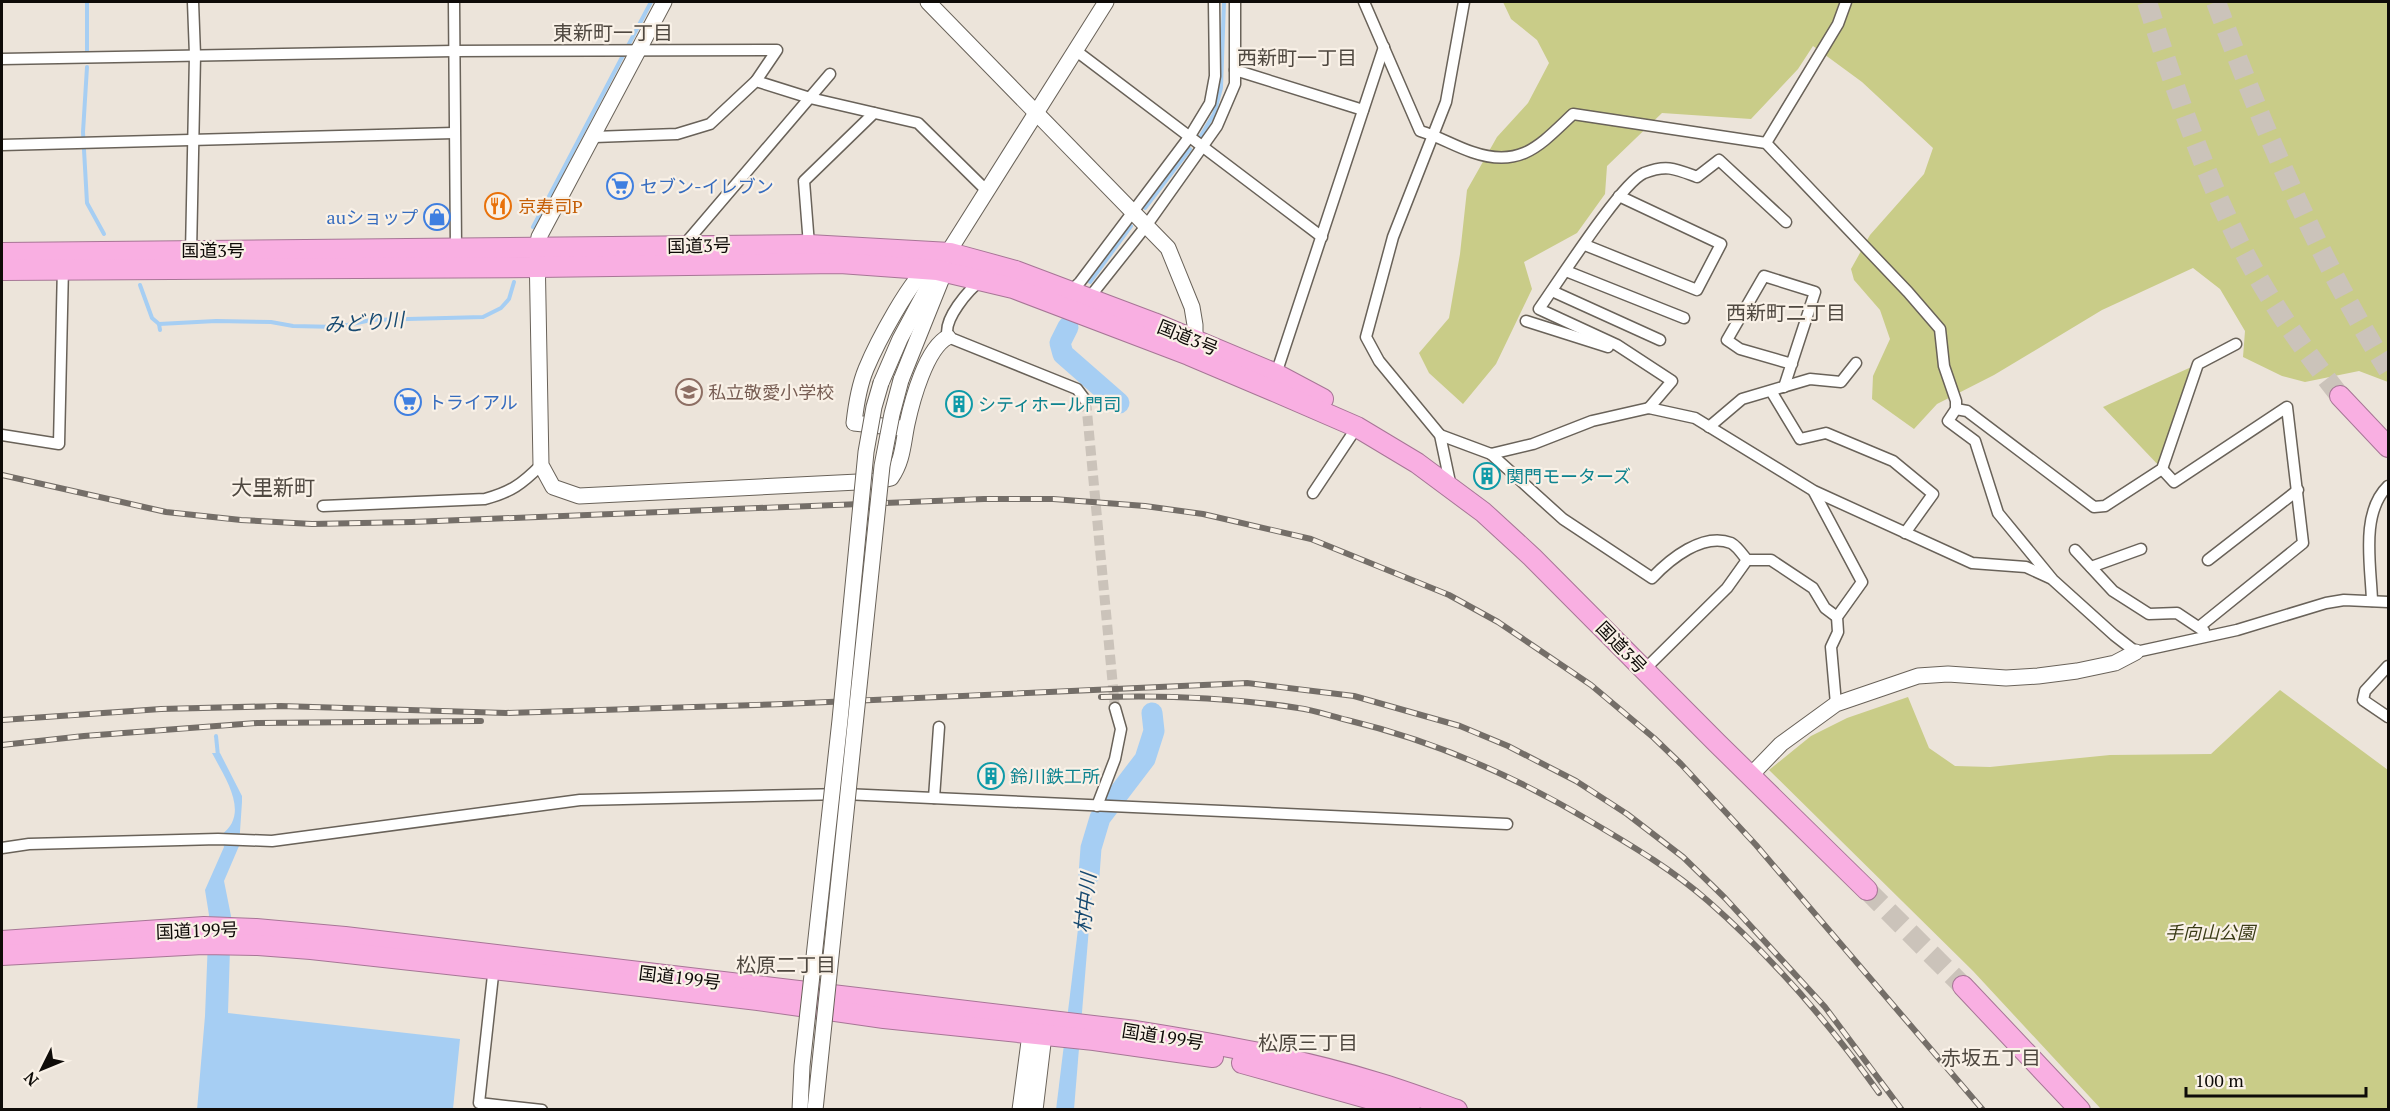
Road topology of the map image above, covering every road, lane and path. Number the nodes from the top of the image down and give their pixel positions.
1 (193, 2) edge
2 (454, 2) edge
3 (664, 2) edge
4 (928, 2) edge
5 (1106, 2) edge
6 (1214, 2) edge
7 (1235, 2) edge
8 (1364, 2) edge
9 (1464, 2) edge
10 (1845, 2) edge
11 (1384, 47) junction
12 (1075, 50) junction
13 (454, 51) junction
14 (636, 52) junction
15 (195, 55) junction
16 (2, 59) edge
17 (1235, 70) junction
18 (830, 74) dead end
19 (756, 81) junction
20 (810, 98) junction
21 (1363, 110) junction
22 (1036, 111) junction
23 (874, 113) junction
24 (454, 133) junction
25 (1434, 135) junction
26 (594, 136) junction
27 (1190, 136) junction
28 (193, 141) junction
29 (1766, 143) junction
30 (2, 145) edge
31 (1204, 146) junction
32 (986, 190) junction
33 (1619, 196) junction
34 (1133, 211) junction
35 (1786, 222) dead end
36 (1146, 226) junction
37 (1322, 237) junction
38 (684, 245) junction
39 (809, 245) junction
40 (1584, 245) junction
41 (456, 249) junction
42 (2, 253) edge
43 (537, 258) junction
44 (191, 259) junction
45 (64, 261) junction
46 (939, 266) junction
47 (2, 270) edge
48 (1566, 271) junction
49 (982, 280) junction
50 (1071, 291) junction
51 (1552, 291) junction
52 (1089, 298) junction
53 (1684, 318) dead end
54 (1526, 321) dead end
55 (948, 337) junction
56 (1660, 340) dead end
57 (2236, 344) dead end
58 (1192, 347) junction
59 (1631, 354) junction
60 (1856, 363) dead end
61 (1792, 364) dead end
62 (1276, 374) junction
63 (1784, 387) junction
64 (1771, 391) junction
65 (2340, 396) tunnel mouth
66 (1086, 401) dead end
67 (1649, 408) junction
68 (1956, 409) junction
69 (1357, 427) junction
70 (1709, 427) junction
71 (906, 428) junction
72 (2, 435) edge
73 (1440, 435) junction
74 (2388, 447) edge
75 (1491, 454) junction
76 (541, 465) junction
77 (2162, 469) junction
78 (2388, 486) edge
79 (1451, 487) junction
80 (2298, 489) junction
81 (1814, 491) junction
82 (1313, 493) dead end
83 (323, 506) dead end
84 (1905, 533) junction
85 (2141, 549) dead end
86 (2075, 550) dead end
87 (1747, 560) junction
88 (2208, 560) dead end
89 (2091, 567) junction
90 (2053, 579) junction
91 (2372, 601) junction
92 (2388, 602) edge
93 (1837, 617) junction
94 (2199, 627) junction
95 (2211, 636) junction
96 (2136, 652) junction
97 (2388, 666) edge
98 (1644, 670) junction
99 (1836, 704) junction
100 (1114, 708) tunnel mouth
101 (2388, 717) edge
102 (939, 727) dead end
103 (1750, 776) junction
104 (934, 798) junction
105 (1097, 806) junction
106 (1506, 824) dead end
107 (2, 848) edge
108 (1867, 890) tunnel mouth
109 (204, 936) junction
110 (2, 941) edge
111 (2, 955) edge
112 (494, 963) junction
113 (1963, 986) tunnel mouth
114 (1047, 1029) junction
115 (1094, 1033) junction
116 (542, 1110) edge
117 (800, 1110) edge
118 (815, 1110) edge
119 (1020, 1110) edge
120 (1035, 1110) edge
121 (1410, 1110) edge
122 (1457, 1110) edge
123 (2080, 1110) edge

1 - 15 street
2 - 13 street
3 - 14 street
4 - 22 street
5 - 12 street
6 - 27 street
7 - 17 street
8 - 11 street
9 - 25 street
10 - 29 street
11 - 21 street
11 - 25 street
12 - 22 street
12 - 27 street
13 - 14 street
13 - 15 street
13 - 24 street
14 - 19 street
14 - 26 street
15 - 16 street
15 - 28 street
17 - 21 street
17 - 31 street
18 - 20 street
19 - 20 street
19 - 26 street
20 - 23 street
20 - 38 street
21 - 37 street
22 - 32 street
22 - 34 street
23 - 32 street
23 - 39 street
24 - 28 street
24 - 41 street
25 - 29 street
25 - 73 street
26 - 43 street
27 - 31 street
27 - 34 street
28 - 30 street
28 - 44 street
29 - 68 street
31 - 36 street
31 - 37 street
32 - 46 street
33 - 35 street
33 - 40 street
33 - 40 street
34 - 36 street
34 - 50 street
36 - 52 street
36 - 58 street
37 - 62 street
38 - 39 highway, 国道3号
38 - 43 highway, 国道3号
39 - 46 highway, 国道3号
40 - 48 street
41 - 43 highway, 国道3号
41 - 44 highway, 国道3号
42 - 45 highway, 国道3号
43 - 44 highway, 国道3号
43 - 46 highway, 国道3号
43 - 76 street
44 - 45 highway, 国道3号
45 - 47 highway, 国道3号
45 - 72 street
46 - 49 highway, 国道3号
46 - 50 highway, 国道3号
46 - 71 street
46 - 117 street, bridge
46 - 118 street, bridge
48 - 51 street
48 - 53 street
49 - 55 street
49 - 58 highway, 国道3号
50 - 52 highway, 国道3号
51 - 56 street
51 - 59 street
52 - 58 highway, 国道3号
54 - 59 street
55 - 66 street
55 - 71 street
57 - 77 street
58 - 62 highway, 国道3号
58 - 69 highway, 国道3号
59 - 67 street
60 - 63 street
61 - 63 street
62 - 69 highway, 国道3号
63 - 64 street
64 - 70 street
64 - 84 street
65 - 74 highway
67 - 70 street
67 - 75 street
68 - 77 street
68 - 90 street
69 - 79 highway, 国道3号
69 - 82 street
70 - 81 street
71 - 76 street
73 - 75 street
73 - 79 street
75 - 87 street
76 - 83 street
77 - 80 street
78 - 91 street
79 - 98 highway, 国道3号
80 - 88 street
80 - 94 street
81 - 84 street
81 - 93 street
84 - 90 street
85 - 89 street
86 - 89 street
87 - 93 street
87 - 98 street
89 - 94 street
90 - 96 street
91 - 92 street
91 - 95 street
93 - 99 street
94 - 95 street
95 - 96 street
96 - 99 street
97 - 101 street
98 - 103 highway, 国道3号
99 - 103 street
100 - 105 street
102 - 104 street
103 - 108 highway, 国道3号
104 - 105 street
104 - 107 street
105 - 106 street
109 - 110 highway, 国道199号
109 - 111 highway, 国道199号
109 - 112 highway, 国道199号
112 - 114 highway, 国道199号
112 - 116 street
113 - 123 highway
114 - 115 highway, 国道199号
114 - 119 street
114 - 120 street
115 - 121 highway, 国道199号
115 - 122 highway, 国道199号

